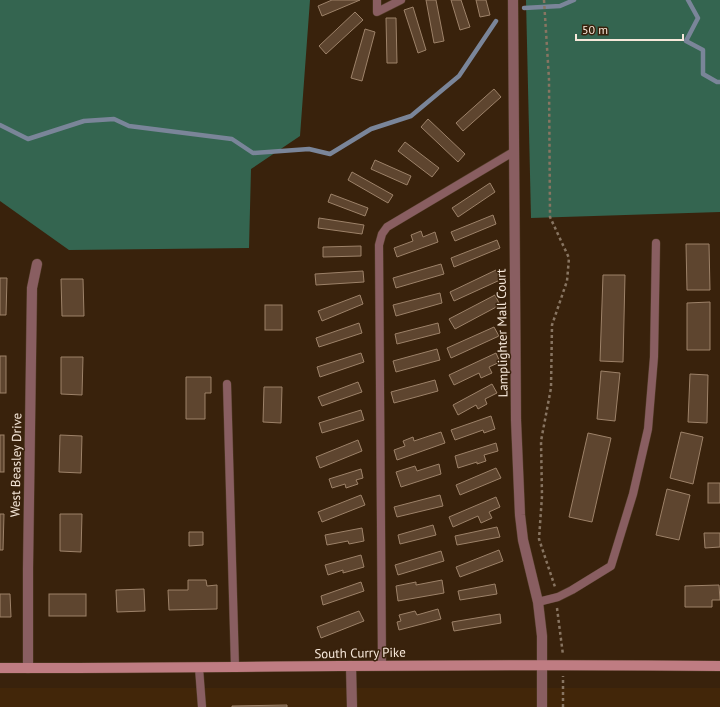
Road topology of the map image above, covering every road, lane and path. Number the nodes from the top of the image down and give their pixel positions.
1 (377, 0) edge
2 (401, 0) edge
3 (513, 0) edge
4 (544, 0) edge
5 (513, 152) junction
6 (656, 243) dead end
7 (38, 264) dead end
8 (227, 384) dead end
9 (556, 588) dead end
10 (538, 602) junction
11 (557, 606) dead end
12 (562, 642) dead end
13 (542, 664) junction
14 (351, 666) junction
15 (382, 666) junction
16 (720, 666) edge
17 (235, 667) junction
18 (0, 668) edge
19 (28, 668) junction
20 (199, 668) junction
21 (563, 692) dead end
22 (202, 707) edge
23 (352, 707) edge
24 (542, 707) edge
25 (563, 707) edge

1 - 2 lane
3 - 5 street, Lamplighter Mall Court
4 - 9 path
5 - 10 street, Lamplighter Mall Court
5 - 15 lane
6 - 10 lane
7 - 19 street, West Beasley Drive
8 - 17 lane
10 - 13 street, Lamplighter Mall Court
11 - 12 path
13 - 15 main road, South Curry Pike
13 - 16 main road, South Curry Pike
13 - 24 street, Lamplighter Mall Court
14 - 15 main road, South Curry Pike
14 - 17 main road, South Curry Pike
14 - 23 street
17 - 20 main road, South Curry Pike
18 - 19 main road, South Curry Pike
19 - 20 main road, South Curry Pike
20 - 22 lane
21 - 25 path

